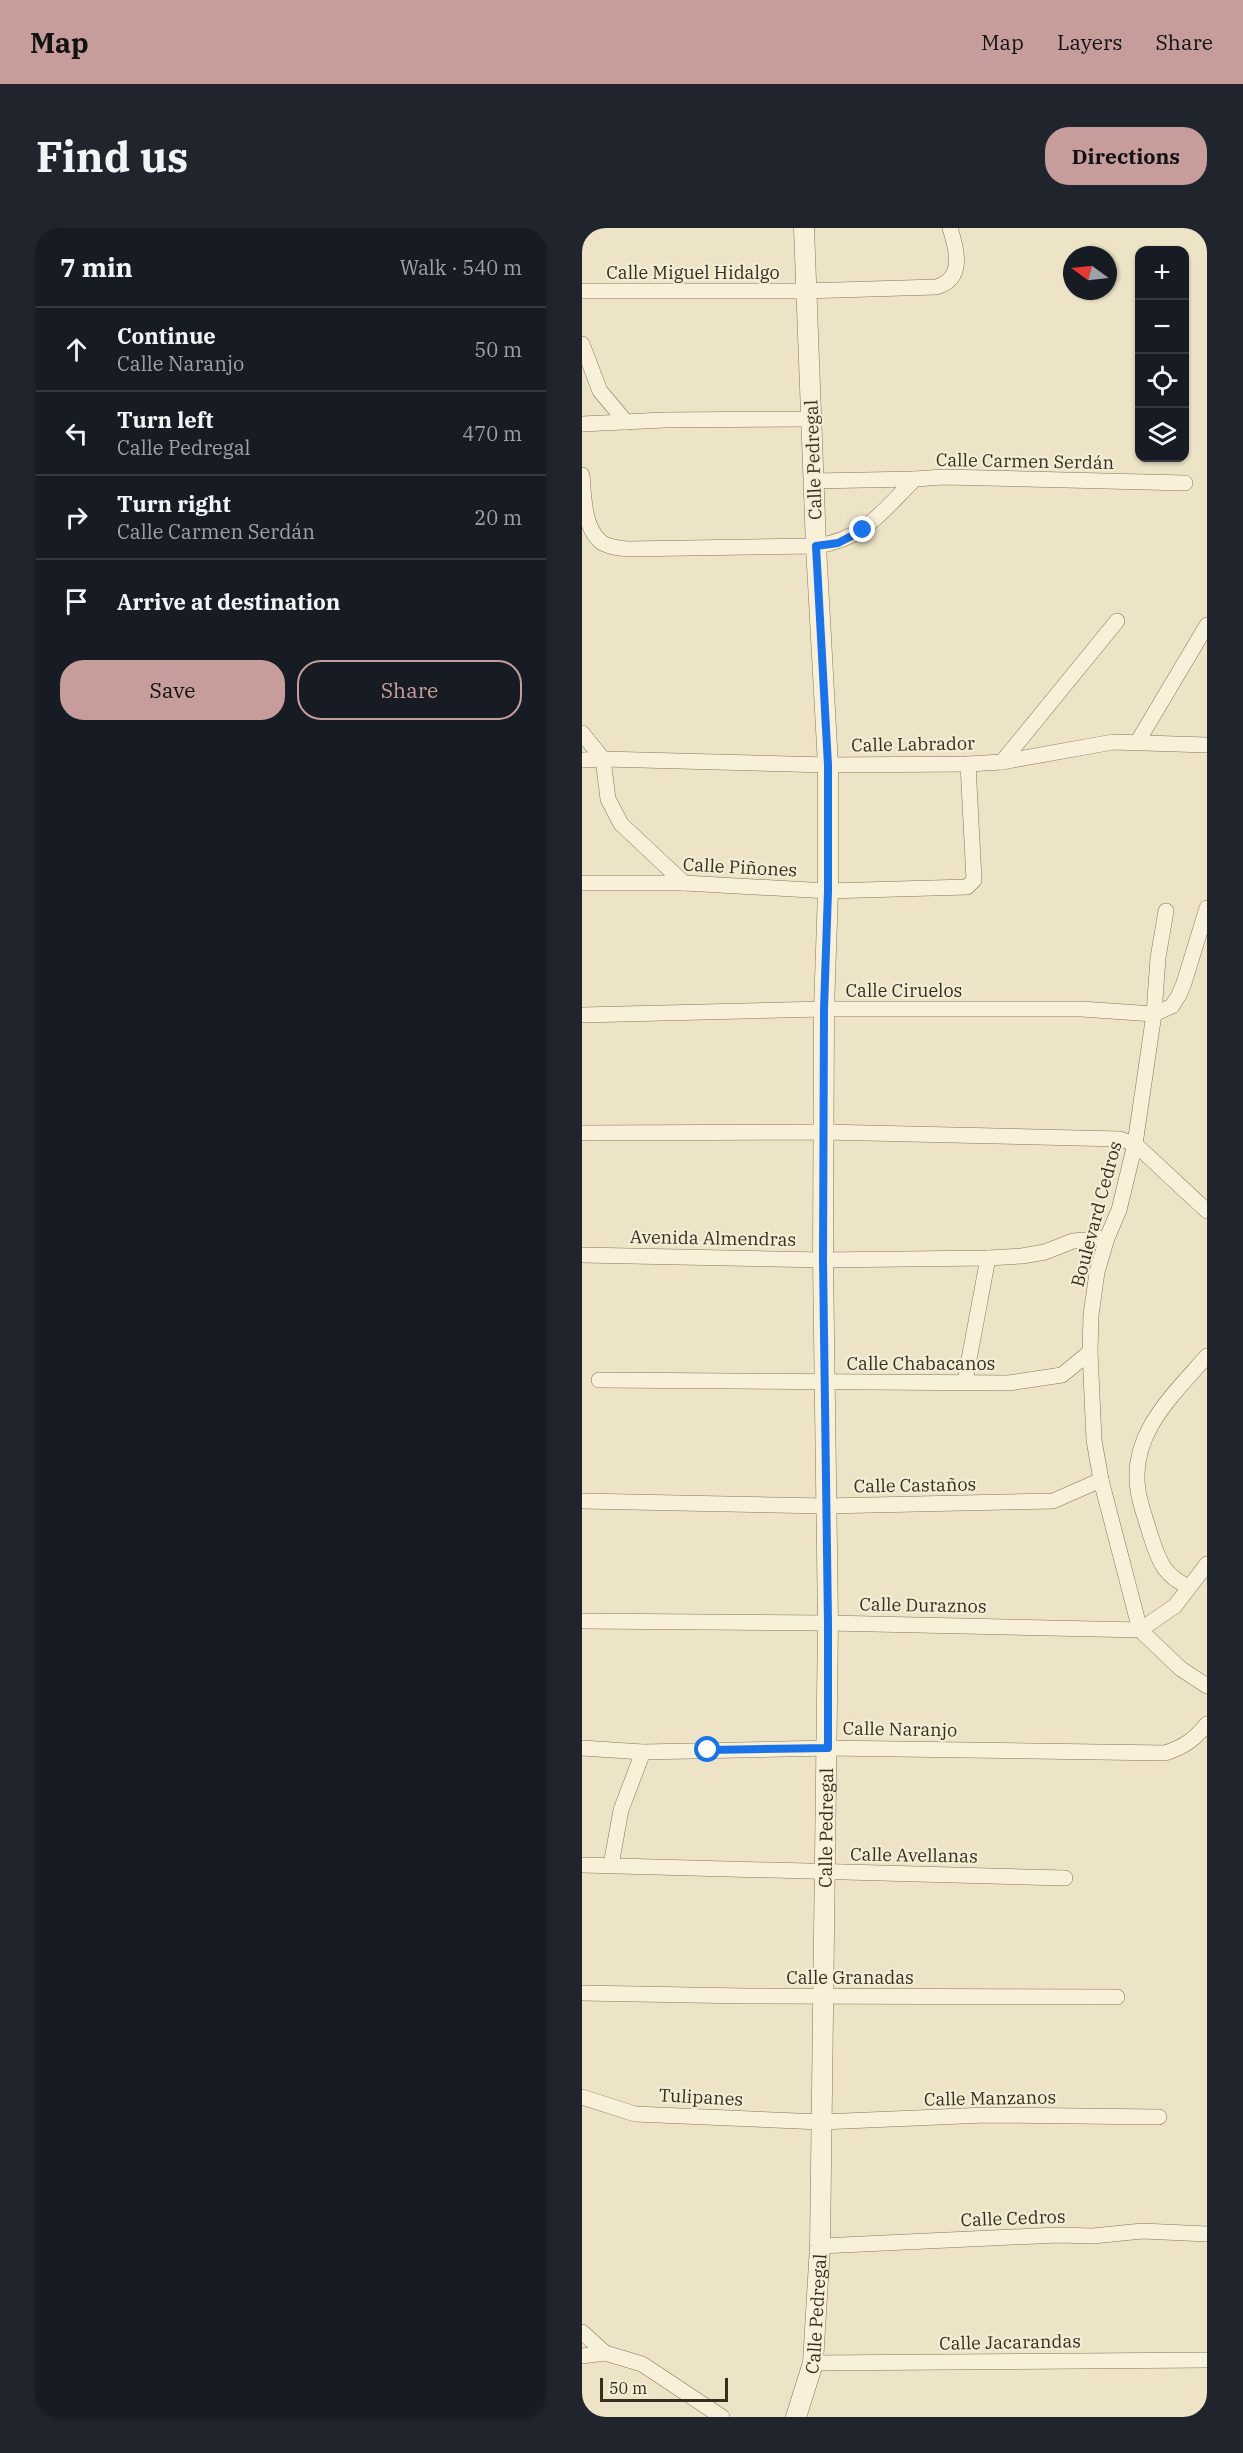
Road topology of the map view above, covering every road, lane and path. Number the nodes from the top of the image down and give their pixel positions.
1 (804, 228) edge
2 (950, 228) edge
3 (582, 291) edge
4 (804, 291) junction
5 (582, 344) edge
6 (811, 419) junction
7 (626, 422) junction
8 (582, 424) edge
9 (582, 475) edge
10 (915, 479) junction
11 (814, 481) junction
12 (1185, 483) dead end
13 (816, 546) junction
14 (1117, 621) dead end
15 (1207, 625) edge
16 (582, 733) edge
17 (1138, 741) junction
18 (1207, 745) edge
19 (603, 759) junction
20 (582, 760) edge
21 (1002, 762) junction
22 (969, 764) junction
23 (828, 765) junction
24 (582, 883) edge
25 (684, 883) junction
26 (828, 891) junction
27 (1207, 908) edge
28 (1166, 911) dead end
29 (824, 1009) junction
30 (1154, 1014) junction
31 (582, 1015) edge
32 (824, 1132) junction
33 (582, 1133) edge
34 (1135, 1144) junction
35 (1207, 1211) edge
36 (1107, 1238) junction
37 (582, 1255) edge
38 (988, 1258) junction
39 (823, 1260) junction
40 (1090, 1352) junction
41 (1207, 1356) edge
42 (599, 1380) dead end
43 (964, 1381) junction
44 (824, 1383) junction
45 (1101, 1480) junction
46 (582, 1502) edge
47 (826, 1506) junction
48 (1207, 1564) edge
49 (1188, 1587) junction
50 (582, 1621) edge
51 (828, 1623) junction
52 (1140, 1630) junction
53 (1207, 1686) edge
54 (1207, 1724) edge
55 (582, 1748) edge
56 (828, 1748) junction
57 (643, 1752) junction
58 (582, 1865) edge
59 (611, 1865) junction
60 (825, 1872) junction
61 (1065, 1878) dead end
62 (582, 1993) edge
63 (825, 1996) junction
64 (1118, 1997) dead end
65 (582, 2097) edge
66 (1159, 2117) dead end
67 (821, 2122) junction
68 (1207, 2234) edge
69 (820, 2246) junction
70 (582, 2332) edge
71 (605, 2353) junction
72 (582, 2356) edge
73 (1207, 2360) edge
74 (813, 2363) junction
75 (723, 2417) edge
76 (796, 2417) edge

1 - 4 street, Calle Pedregal
2 - 4 street, Calle Miguel Hidalgo
3 - 4 street, Calle Miguel Hidalgo
4 - 6 street, Calle Pedregal
5 - 7 street
6 - 7 street
6 - 11 street, Calle Pedregal
7 - 8 street
9 - 13 street, Calle Carmen Serdán
10 - 11 street
10 - 12 street, Calle Carmen Serdán
10 - 13 street, Calle Carmen Serdán
11 - 13 street, Calle Pedregal
13 - 23 street, Calle Pedregal
14 - 21 street
15 - 17 street
16 - 19 street
17 - 18 street, Calle Labrador
17 - 21 street, Calle Labrador
19 - 20 street, Calle Labrador
19 - 23 street, Calle Labrador
19 - 25 street
21 - 22 street, Calle Labrador
22 - 23 street, Calle Labrador
22 - 26 street, Calle Piñones
23 - 26 street, Calle Pedregal
24 - 25 street, Calle Piñones
25 - 26 street, Calle Piñones
26 - 29 street, Calle Pedregal
27 - 30 street
28 - 30 street, Boulevard Cedros
29 - 30 street, Calle Ciruelos
29 - 31 street, Calle Ciruelos
29 - 32 street, Calle Pedregal
30 - 34 street, Boulevard Cedros
32 - 33 street
32 - 34 street
32 - 39 street, Calle Pedregal
34 - 35 street
34 - 36 street, Boulevard Cedros
36 - 38 street, Avenida Almendras
36 - 40 street, Boulevard Cedros
37 - 39 street, Avenida Almendras
38 - 39 street, Avenida Almendras
38 - 43 street
39 - 44 street, Calle Pedregal
40 - 43 street, Calle Chabacanos
40 - 45 street, Boulevard Cedros
41 - 49 street
42 - 44 street, Calle Chabacanos
43 - 44 street, Calle Chabacanos
44 - 47 street, Calle Pedregal
45 - 47 street, Calle Castaños
45 - 52 street, Boulevard Cedros
46 - 47 street, Calle Castaños
47 - 51 street, Calle Pedregal
48 - 49 street
49 - 52 street
50 - 51 street, Calle Duraznos
51 - 52 street, Calle Duraznos
51 - 56 street, Calle Pedregal
52 - 53 street
54 - 56 street, Calle Naranjo
55 - 57 street, Calle Naranjo
56 - 57 street, Calle Naranjo
56 - 60 street, Calle Pedregal
57 - 59 street
58 - 59 street, Calle Avellanas
59 - 60 street, Calle Avellanas
60 - 61 street, Calle Avellanas
60 - 63 street, Calle Pedregal
62 - 63 street, Calle Granadas
63 - 64 street, Calle Granadas
63 - 67 street, Calle Pedregal
65 - 67 street, Tulipanes
66 - 67 street, Calle Manzanos
67 - 69 street, Calle Pedregal
68 - 69 street, Calle Cedros
69 - 74 street, Calle Pedregal
70 - 71 street
71 - 72 street
71 - 75 street
73 - 74 street, Calle Jacarandas
74 - 76 street, Calle Pedregal

